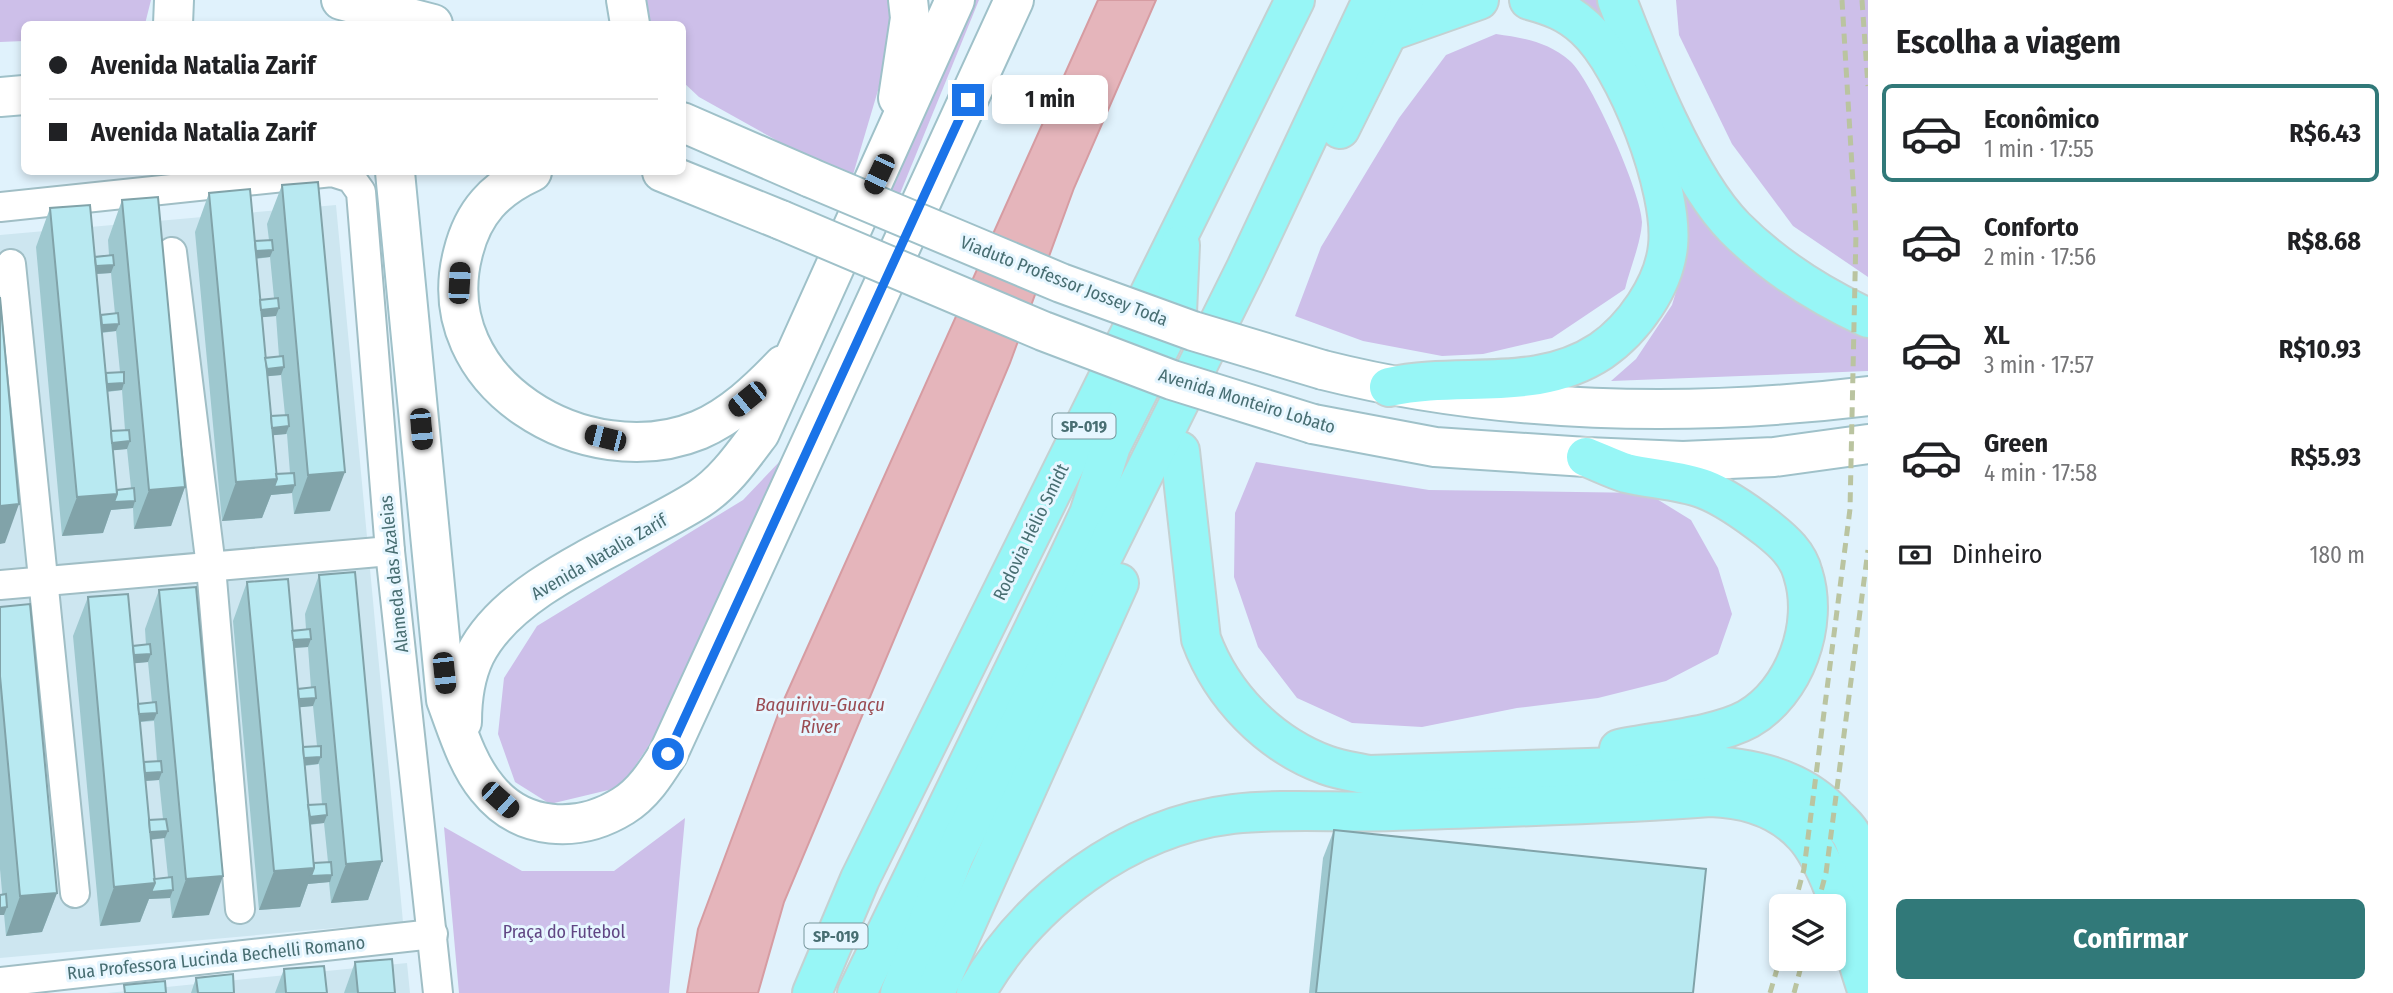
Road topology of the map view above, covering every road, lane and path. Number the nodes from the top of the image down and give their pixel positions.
1 (174, 0) edge
2 (341, 0) edge
3 (626, 0) edge
4 (908, 0) edge
5 (955, 0) edge
6 (1014, 0) edge
7 (1295, 0) edge
8 (1479, 0) edge
9 (1529, 0) edge
10 (1617, 0) edge
11 (1388, 11) edge
12 (173, 21) edge
13 (422, 21) edge
14 (630, 21) edge
15 (21, 95) edge
16 (0, 97) edge
17 (686, 105) edge
18 (686, 123) edge
19 (729, 143) junction
20 (890, 149) junction
21 (304, 175) edge
22 (342, 175) edge
23 (395, 175) edge
24 (525, 175) edge
25 (669, 175) edge
26 (0, 207) edge
27 (1181, 230) junction
28 (172, 252) dead end
29 (11, 264) dead end
30 (1246, 268) junction
31 (1868, 318) edge
32 (799, 349) junction
33 (1390, 387) junction
34 (1868, 396) edge
35 (1868, 444) edge
36 (1180, 451) junction
37 (1586, 457) junction
38 (1088, 514) junction
39 (390, 551) junction
40 (211, 567) junction
41 (44, 581) junction
42 (0, 585) edge
43 (462, 744) junction
44 (1482, 772) junction
45 (866, 866) junction
46 (75, 893) dead end
47 (240, 909) dead end
48 (1868, 912) edge
49 (433, 934) junction
50 (0, 982) edge
51 (438, 993) edge
52 (795, 993) edge
53 (812, 993) edge
54 (857, 993) edge
55 (900, 993) edge
56 (935, 993) edge
57 (976, 993) edge
58 (1868, 993) edge

1 - 12 main road
2 - 13 main road
3 - 14 main road
4 - 20 main road
5 - 20 main road, Avenida Natalia Zarif
6 - 43 main road, Avenida Natalia Zarif
7 - 27 highway, Rodovia Hélio Smidt / SP-019
8 - 11 highway
9 - 33 highway
10 - 31 highway
11 - 30 highway
11 - 36 highway
15 - 16 main road
17 - 19 main road
18 - 19 main road
19 - 33 main road, Viaduto Professor Jossey Toda, bridge
20 - 32 main road, Avenida Natalia Zarif
21 - 26 street
22 - 39 street, Alameda das Azaleias
23 - 43 main road
24 - 32 main road
25 - 37 main road, Avenida Monteiro Lobato, bridge
27 - 38 highway
27 - 45 highway, Rodovia Hélio Smidt / SP-019
28 - 40 street
29 - 41 street
30 - 38 highway
30 - 55 highway
32 - 43 main road, Avenida Natalia Zarif
33 - 34 main road
35 - 37 main road, Avenida Monteiro Lobato
36 - 44 highway
36 - 56 highway
37 - 44 highway
38 - 54 highway
39 - 40 street
39 - 49 street, Alameda das Azaleias
40 - 41 street
40 - 47 street
41 - 42 street
41 - 46 street
44 - 48 highway
45 - 52 highway
45 - 53 highway, Rodovia Hélio Smidt / SP-019
49 - 50 street, Rua Professora Lucinda Bechelli Romano
49 - 51 street, Alameda das Azaleias
57 - 58 highway

